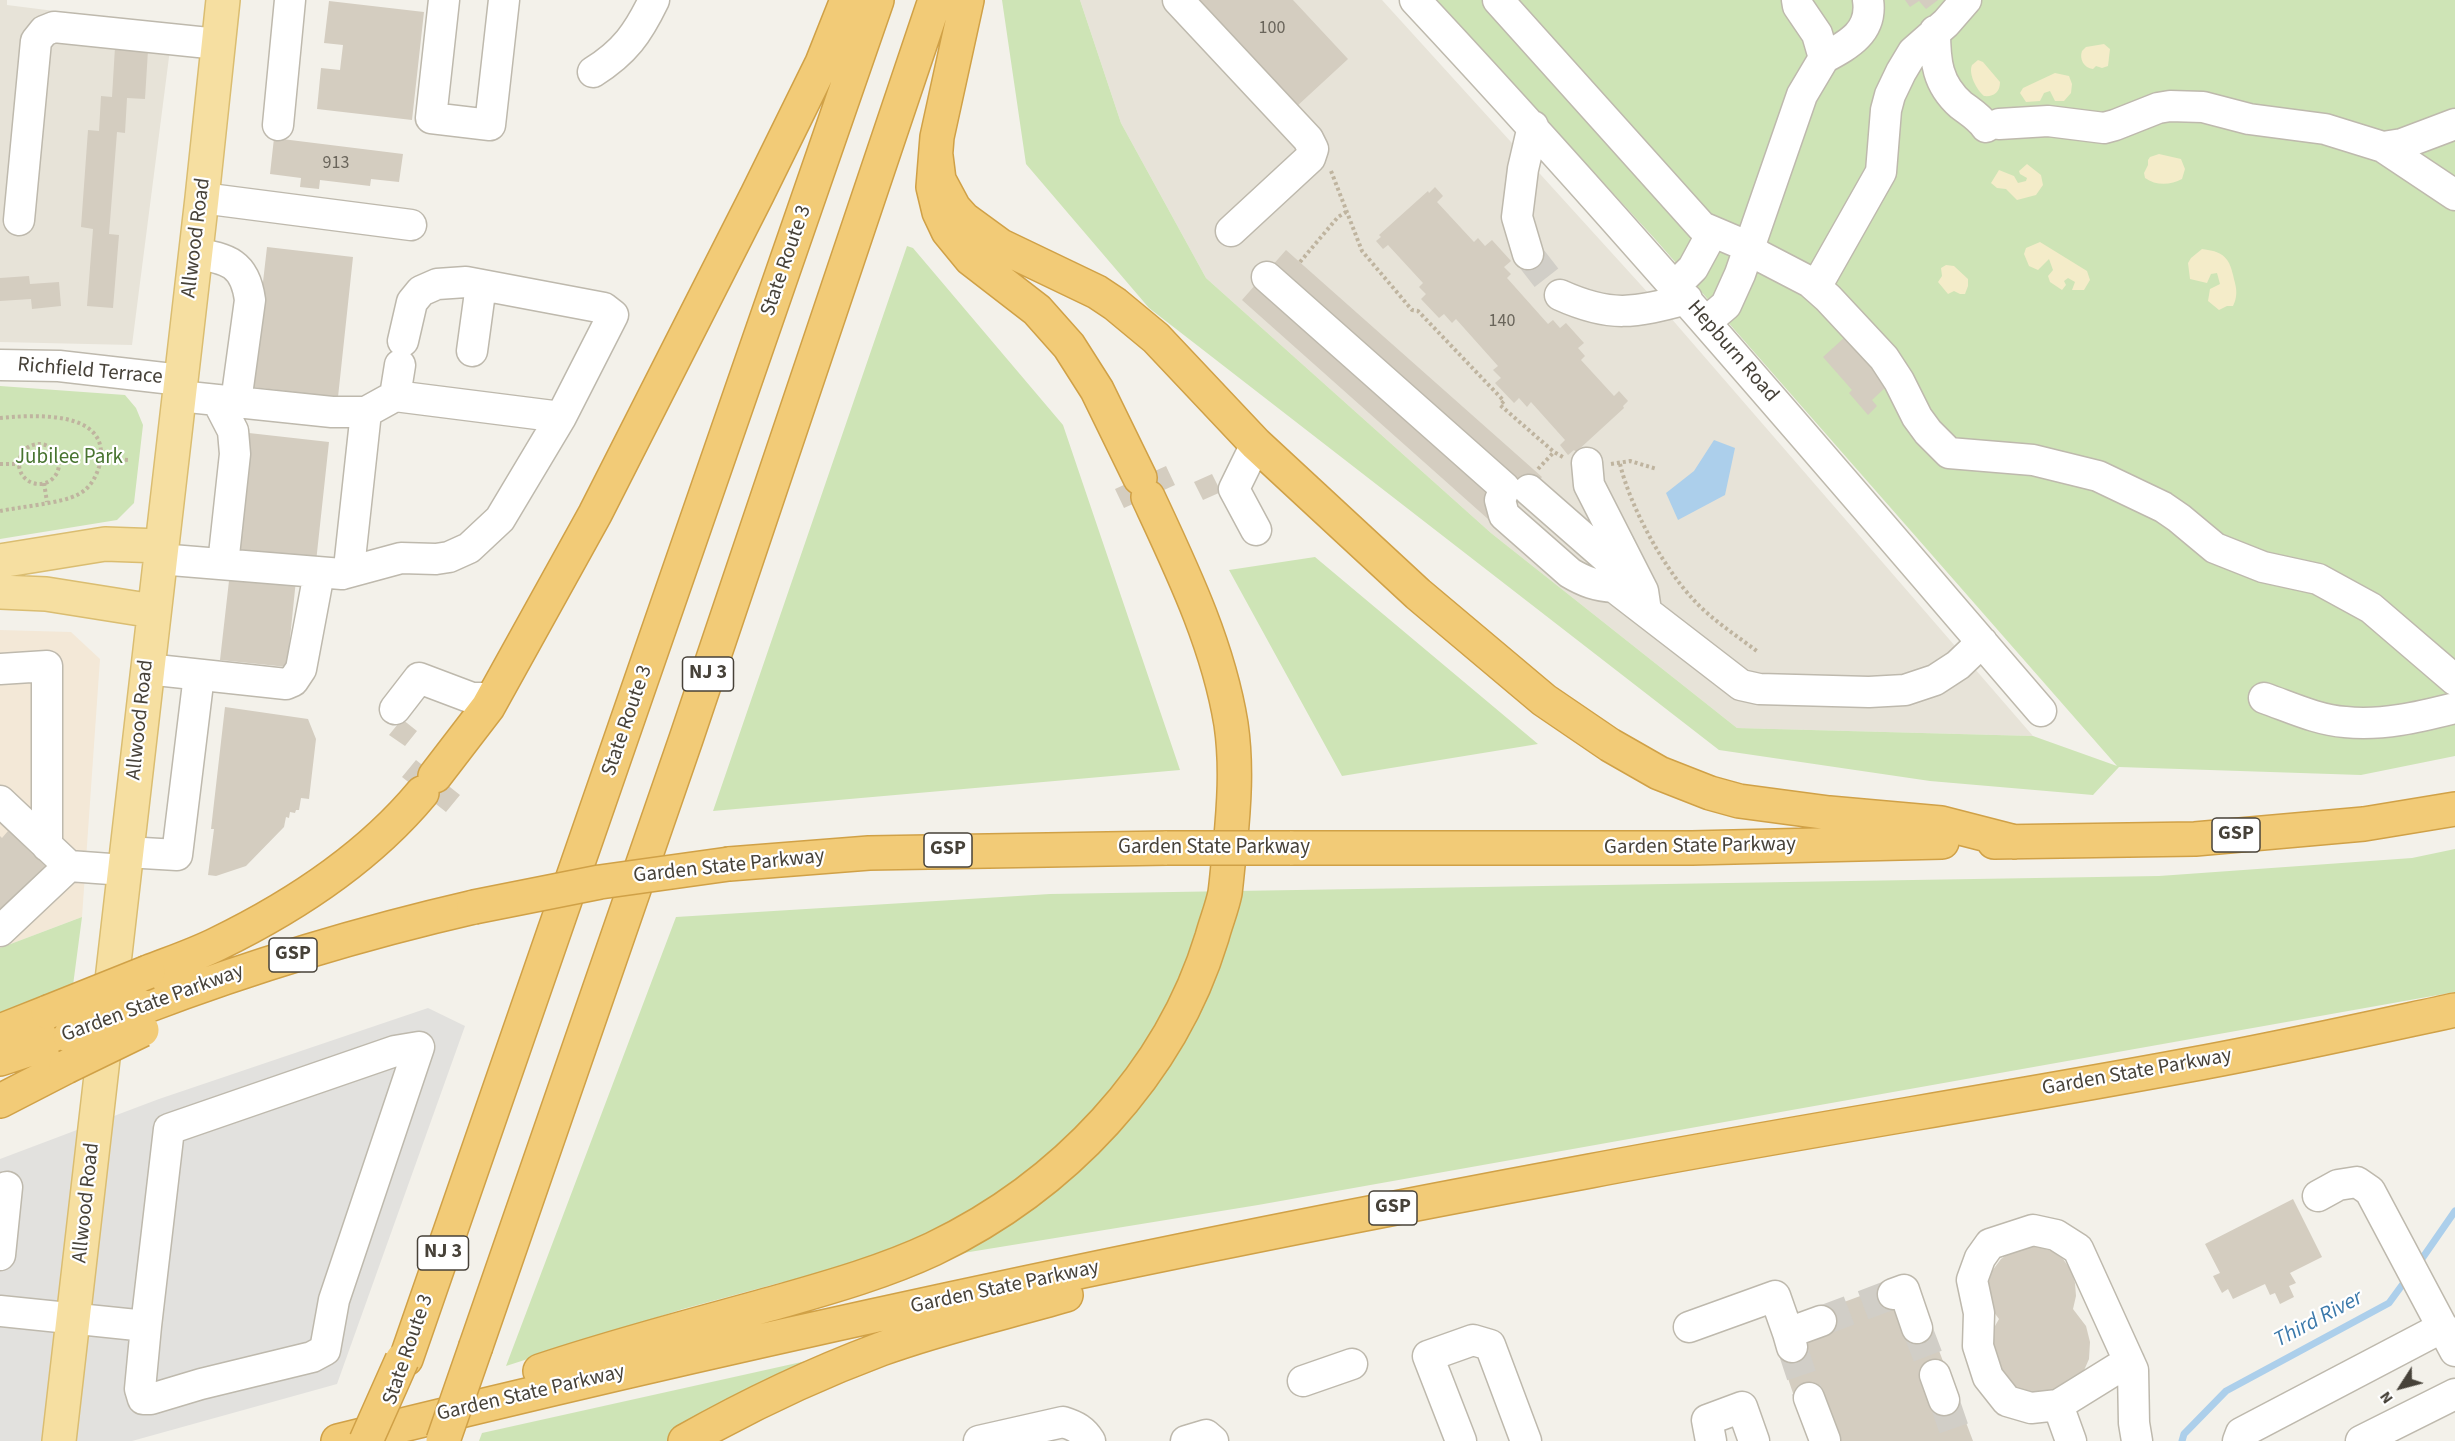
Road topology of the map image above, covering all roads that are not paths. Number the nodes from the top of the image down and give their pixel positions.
1 (223, 0) edge
2 (290, 0) edge
3 (444, 0) edge
4 (504, 0) edge
5 (654, 0) edge
6 (847, 0) edge
7 (877, 0) edge
8 (935, 0) edge
9 (967, 0) edge
10 (1178, 0) edge
11 (1416, 0) edge
12 (1498, 0) edge
13 (1797, 0) edge
14 (1868, 0) edge
15 (1966, 0) edge
16 (1935, 31) junction
17 (218, 44) junction
18 (1824, 58) junction
19 (593, 72) dead end
20 (2455, 124) edge
21 (278, 125) dead end
22 (1533, 126) junction
23 (2383, 147) junction
24 (936, 156) junction
25 (2455, 195) edge
26 (202, 198) junction
27 (19, 220) dead end
28 (411, 225) dead end
29 (1231, 231) dead end
30 (1712, 233) junction
31 (1749, 247) junction
32 (195, 253) junction
33 (1528, 254) tunnel mouth
34 (1267, 277) dead end
35 (473, 284) junction
36 (1816, 286) junction
37 (1681, 293) junction
38 (1560, 295) tunnel mouth
39 (1706, 322) junction
40 (472, 351) dead end
41 (0, 365) edge
42 (180, 388) junction
43 (395, 396) junction
44 (226, 401) junction
45 (366, 412) junction
46 (561, 417) junction
47 (1256, 444) junction
48 (1587, 463) road end
49 (1528, 488) road end
50 (1256, 531) dead end
51 (160, 552) junction
52 (0, 561) edge
53 (223, 564) junction
54 (331, 573) junction
55 (0, 592) edge
56 (1634, 596) junction
57 (153, 611) junction
58 (1982, 642) junction
59 (0, 669) edge
60 (147, 669) junction
61 (208, 676) junction
62 (2455, 680) edge
63 (492, 698) junction
64 (2265, 698) dead end
65 (2455, 708) edge
66 (395, 709) dead end
67 (2041, 711) dead end
68 (0, 801) edge
69 (2455, 809) edge
70 (2015, 842) junction
71 (47, 846) junction
72 (125, 861) junction
73 (69, 866) junction
74 (0, 931) edge
75 (2455, 1010) edge
76 (0, 1031) edge
77 (68, 1051) junction
78 (0, 1059) edge
79 (0, 1101) edge
80 (0, 1189) edge
81 (2318, 1196) dead end
82 (1309, 1224) junction
83 (0, 1255) edge
84 (1893, 1294) dead end
85 (0, 1311) edge
86 (74, 1319) junction
87 (1821, 1321) tunnel mouth
88 (146, 1326) junction
89 (1689, 1327) dead end
90 (1917, 1328) tunnel mouth
91 (2449, 1339) edge
92 (404, 1359) junction
93 (2128, 1361) junction
94 (1352, 1364) dead end
95 (1303, 1381) dead end
96 (2455, 1394) edge
97 (1809, 1398) tunnel mouth
98 (2058, 1405) junction
99 (60, 1439) edge
100 (1825, 1440) edge
101 (336, 1441) edge
102 (366, 1441) edge
103 (378, 1441) edge
104 (443, 1441) edge
105 (685, 1441) edge
106 (979, 1441) edge
107 (1090, 1441) edge
108 (1186, 1441) edge
109 (1213, 1441) edge
110 (1461, 1441) edge
111 (1526, 1441) edge
112 (1711, 1441) edge
113 (1754, 1441) edge
114 (2071, 1441) edge
115 (2137, 1441) edge
116 (2238, 1441) edge
117 (2361, 1441) edge

1 - 17 main road, Allwood Road
2 - 21 street
3 - 4 street
5 - 19 street
6 - 63 highway
7 - 92 highway, State Route 3 / NJ 3
8 - 104 highway, NJ 3, bridge
9 - 24 highway
10 - 29 street
11 - 22 street, Hepburn Road
12 - 30 street
13 - 18 street
14 - 18 street
15 - 16 street
16 - 23 street
16 - 36 street
17 - 26 main road, Allwood Road
17 - 27 street
18 - 31 street
20 - 23 street
22 - 33 street
22 - 37 street, Hepburn Road
23 - 25 street
24 - 47 highway
24 - 101 highway
26 - 28 street
26 - 32 main road, Allwood Road
30 - 31 street
30 - 37 street
31 - 36 street
31 - 39 street
32 - 42 main road, Allwood Road
32 - 44 street
34 - 56 street
35 - 40 street
35 - 43 street
35 - 46 street
36 - 62 street
37 - 38 street
37 - 39 street, Hepburn Road
39 - 58 street, Hepburn Road
41 - 42 street, Richfield Terrace
42 - 44 street, Richfield Terrace
42 - 51 main road, Allwood Road
43 - 45 street
43 - 46 street
44 - 45 street, Richfield Terrace
44 - 53 street
45 - 54 street
46 - 54 street
47 - 50 street
47 - 70 highway
48 - 56 street
49 - 56 street
51 - 52 main road
51 - 53 street
51 - 57 main road, Allwood Road
53 - 54 street
54 - 61 street
55 - 57 main road
56 - 58 street
57 - 60 main road, Allwood Road
58 - 67 street, Hepburn Road
59 - 71 street
60 - 61 street
60 - 72 main road, Allwood Road
61 - 72 street
63 - 66 street
63 - 76 highway, bridge
64 - 65 street
68 - 71 street
69 - 70 highway, Garden State Parkway / GSP
70 - 77 highway, Garden State Parkway / GSP, bridge
71 - 73 street
72 - 73 street
72 - 86 main road, Allwood Road
73 - 74 street
75 - 82 highway, Garden State Parkway / GSP
77 - 78 highway, Garden State Parkway / GSP
77 - 79 highway
80 - 83 street
81 - 91 street
82 - 101 highway, Garden State Parkway / GSP
82 - 105 highway
84 - 90 street
85 - 86 street
86 - 88 street
86 - 99 main road, Allwood Road
87 - 89 street
88 - 88 street
91 - 116 street
92 - 102 highway, bridge
92 - 103 highway, State Route 3 / NJ 3
93 - 98 street
93 - 98 street
93 - 115 street
94 - 95 street
96 - 117 street
97 - 100 street
98 - 114 street
106 - 107 street
108 - 109 street
110 - 111 street
112 - 113 street

